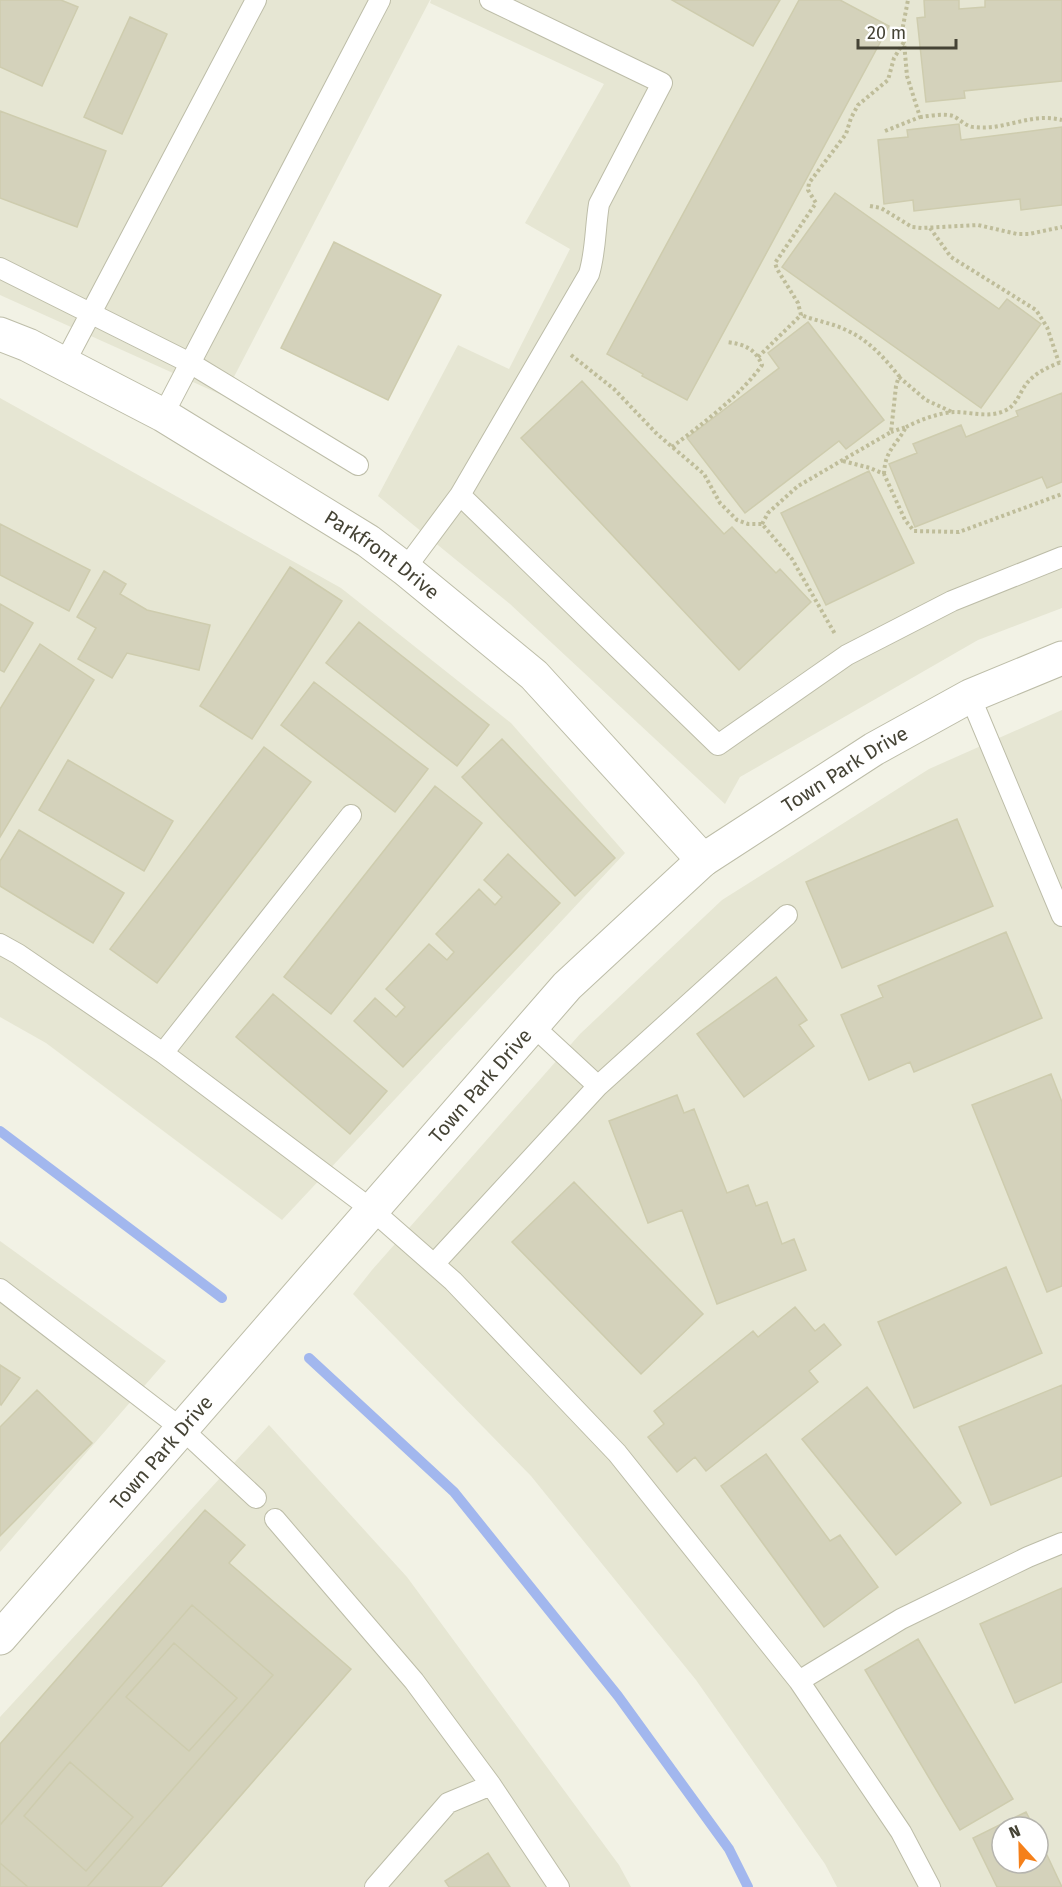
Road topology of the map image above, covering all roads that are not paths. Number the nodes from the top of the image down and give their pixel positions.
1 (256, 0) edge
2 (380, 0) edge
3 (490, 0) edge
4 (0, 268) edge
5 (92, 313) junction
6 (0, 334) edge
7 (190, 363) junction
8 (64, 364) junction
9 (163, 416) junction
10 (358, 465) dead end
11 (460, 495) junction
12 (1062, 557) edge
13 (405, 569) junction
14 (1059, 666) edge
15 (970, 696) junction
16 (351, 815) dead end
17 (703, 860) junction
18 (787, 915) dead end
19 (1062, 916) edge
20 (0, 944) edge
21 (532, 1025) junction
22 (163, 1053) junction
23 (598, 1086) junction
24 (371, 1209) junction
25 (434, 1264) junction
26 (0, 1289) edge
27 (182, 1429) junction
28 (256, 1498) dead end
29 (275, 1519) dead end
30 (1062, 1543) edge
31 (0, 1638) edge
32 (800, 1681) junction
33 (491, 1785) junction
34 (375, 1887) edge
35 (559, 1887) edge
36 (930, 1887) edge

1 - 5 lane
2 - 7 lane
3 - 11 lane
4 - 5 lane
5 - 7 lane
5 - 8 lane
6 - 8 street, Parkfront Drive
7 - 9 lane
7 - 10 lane
8 - 9 street, Parkfront Drive
9 - 13 street, Parkfront Drive
11 - 12 lane
11 - 13 lane
13 - 17 street, Parkfront Drive
14 - 15 street, Town Park Drive
15 - 17 street, Town Park Drive
15 - 19 lane
16 - 22 lane
17 - 21 street, Town Park Drive
18 - 23 lane
20 - 22 lane
21 - 23 lane
21 - 24 street, Town Park Drive
22 - 24 lane
23 - 25 lane
24 - 25 lane
24 - 27 street, Town Park Drive
25 - 32 lane
26 - 27 lane
27 - 28 lane
27 - 31 street, Town Park Drive
29 - 33 lane
30 - 32 lane
32 - 36 lane
33 - 34 lane
33 - 35 lane

